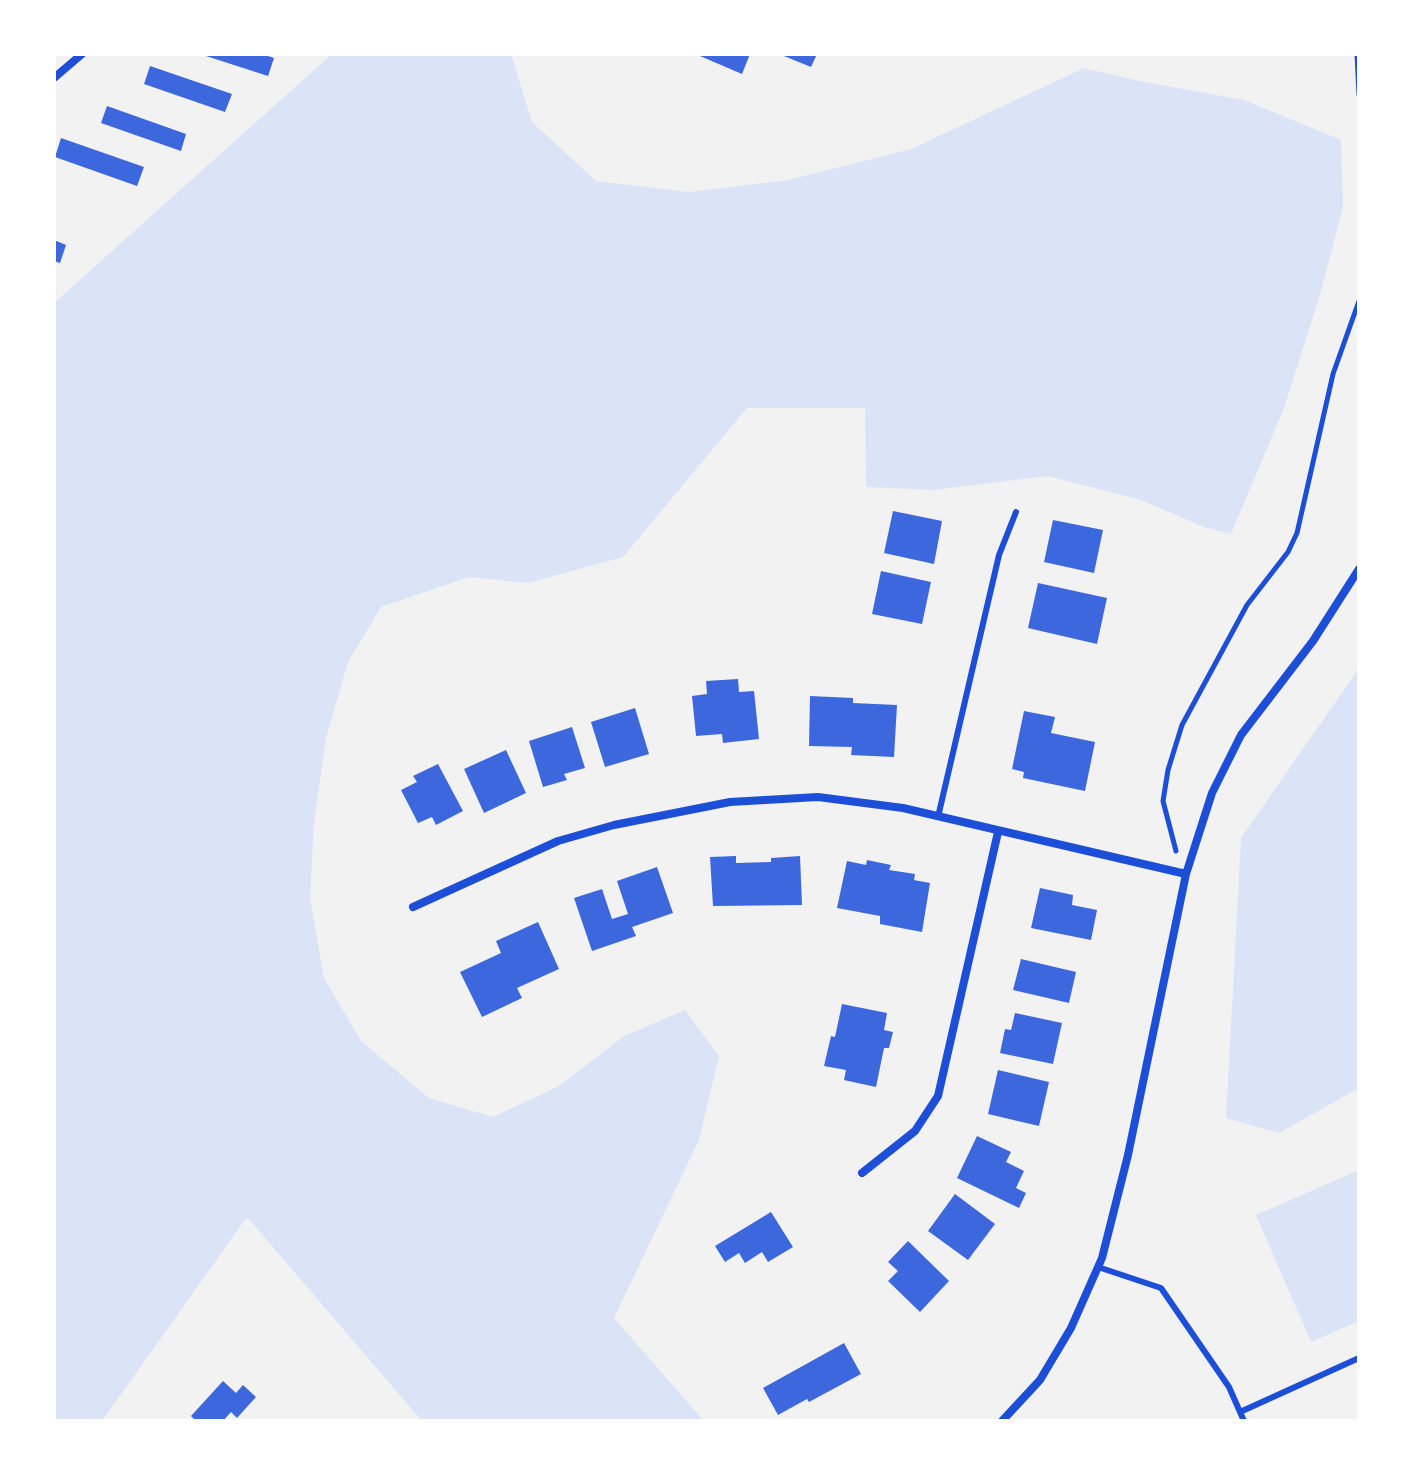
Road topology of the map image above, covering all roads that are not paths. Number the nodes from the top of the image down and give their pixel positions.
1 (82, 54) edge
2 (54, 78) edge
3 (1016, 512) dead end
4 (1359, 569) edge
5 (938, 817) junction
6 (998, 832) junction
7 (1186, 874) junction
8 (413, 907) dead end
9 (862, 1173) dead end
10 (1098, 1267) junction
11 (1359, 1358) edge
12 (1240, 1412) junction
13 (1002, 1421) edge
14 (1244, 1421) edge

1 - 2 street
3 - 5 lane
4 - 7 street
5 - 6 street
5 - 8 street
6 - 7 street
6 - 9 street
7 - 10 street
10 - 12 lane
10 - 13 street
11 - 12 lane
12 - 14 lane

